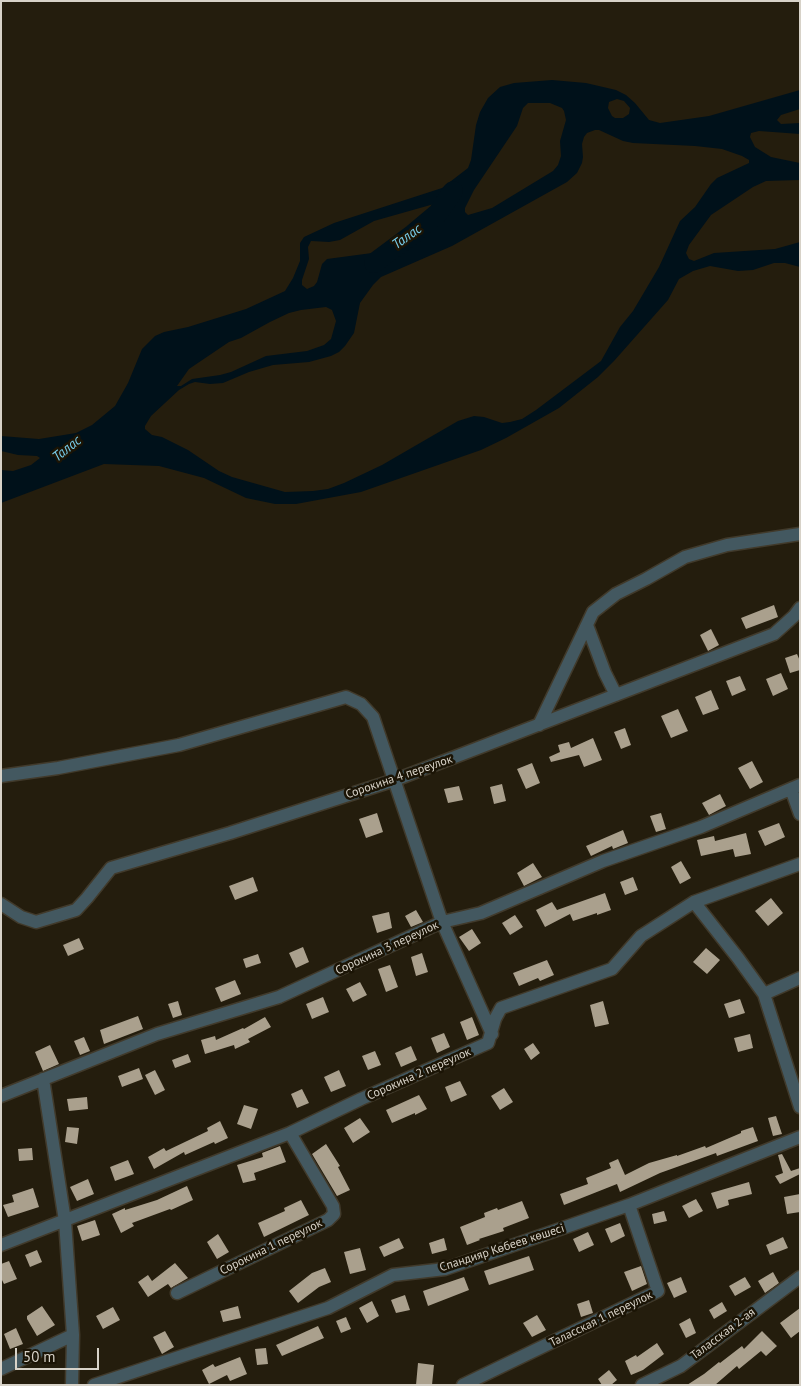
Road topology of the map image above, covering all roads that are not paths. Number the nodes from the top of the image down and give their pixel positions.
1 (800, 534) edge
2 (800, 608) edge
3 (587, 625) junction
4 (616, 695) junction
5 (539, 725) junction
6 (1, 776) edge
7 (395, 780) junction
8 (795, 787) edge
9 (800, 814) edge
10 (800, 864) edge
11 (694, 902) junction
12 (1, 904) edge
13 (442, 922) junction
14 (800, 978) edge
15 (764, 994) junction
16 (492, 1034) junction
17 (43, 1080) junction
18 (1, 1096) edge
19 (800, 1107) edge
20 (290, 1133) junction
21 (797, 1138) edge
22 (629, 1205) junction
23 (65, 1221) junction
24 (1, 1245) edge
25 (800, 1277) edge
26 (177, 1293) dead end
27 (73, 1335) junction
28 (1, 1370) edge
29 (72, 1385) edge
30 (94, 1385) edge
31 (462, 1385) edge
32 (642, 1385) edge

1 - 3 street
2 - 4 street, Сорокина 4 переулок
3 - 4 street
3 - 5 street
4 - 5 street, Сорокина 4 переулок
5 - 7 street, Сорокина 4 переулок
6 - 7 street
7 - 12 street, Сорокина 4 переулок
7 - 13 street
8 - 9 street
8 - 13 street, Сорокина 3 переулок
10 - 11 street
11 - 15 street
11 - 16 street
13 - 16 street
13 - 17 street, Сорокина 3 переулок
14 - 15 street
15 - 19 street
16 - 20 street, Сорокина 2 переулок
17 - 18 street, Сорокина 3 переулок
17 - 23 street
20 - 23 street, Сорокина 2 переулок
20 - 26 street, Сорокина 1 переулок
21 - 22 street, Спандияр Көбеев көшесі
22 - 30 street, Спандияр Көбеев көшесі
22 - 31 street, Таласская 1 переулок
23 - 24 street, Сорокина 2 переулок
23 - 27 street
25 - 32 street, Таласская 2-ая
27 - 28 street
27 - 29 street

